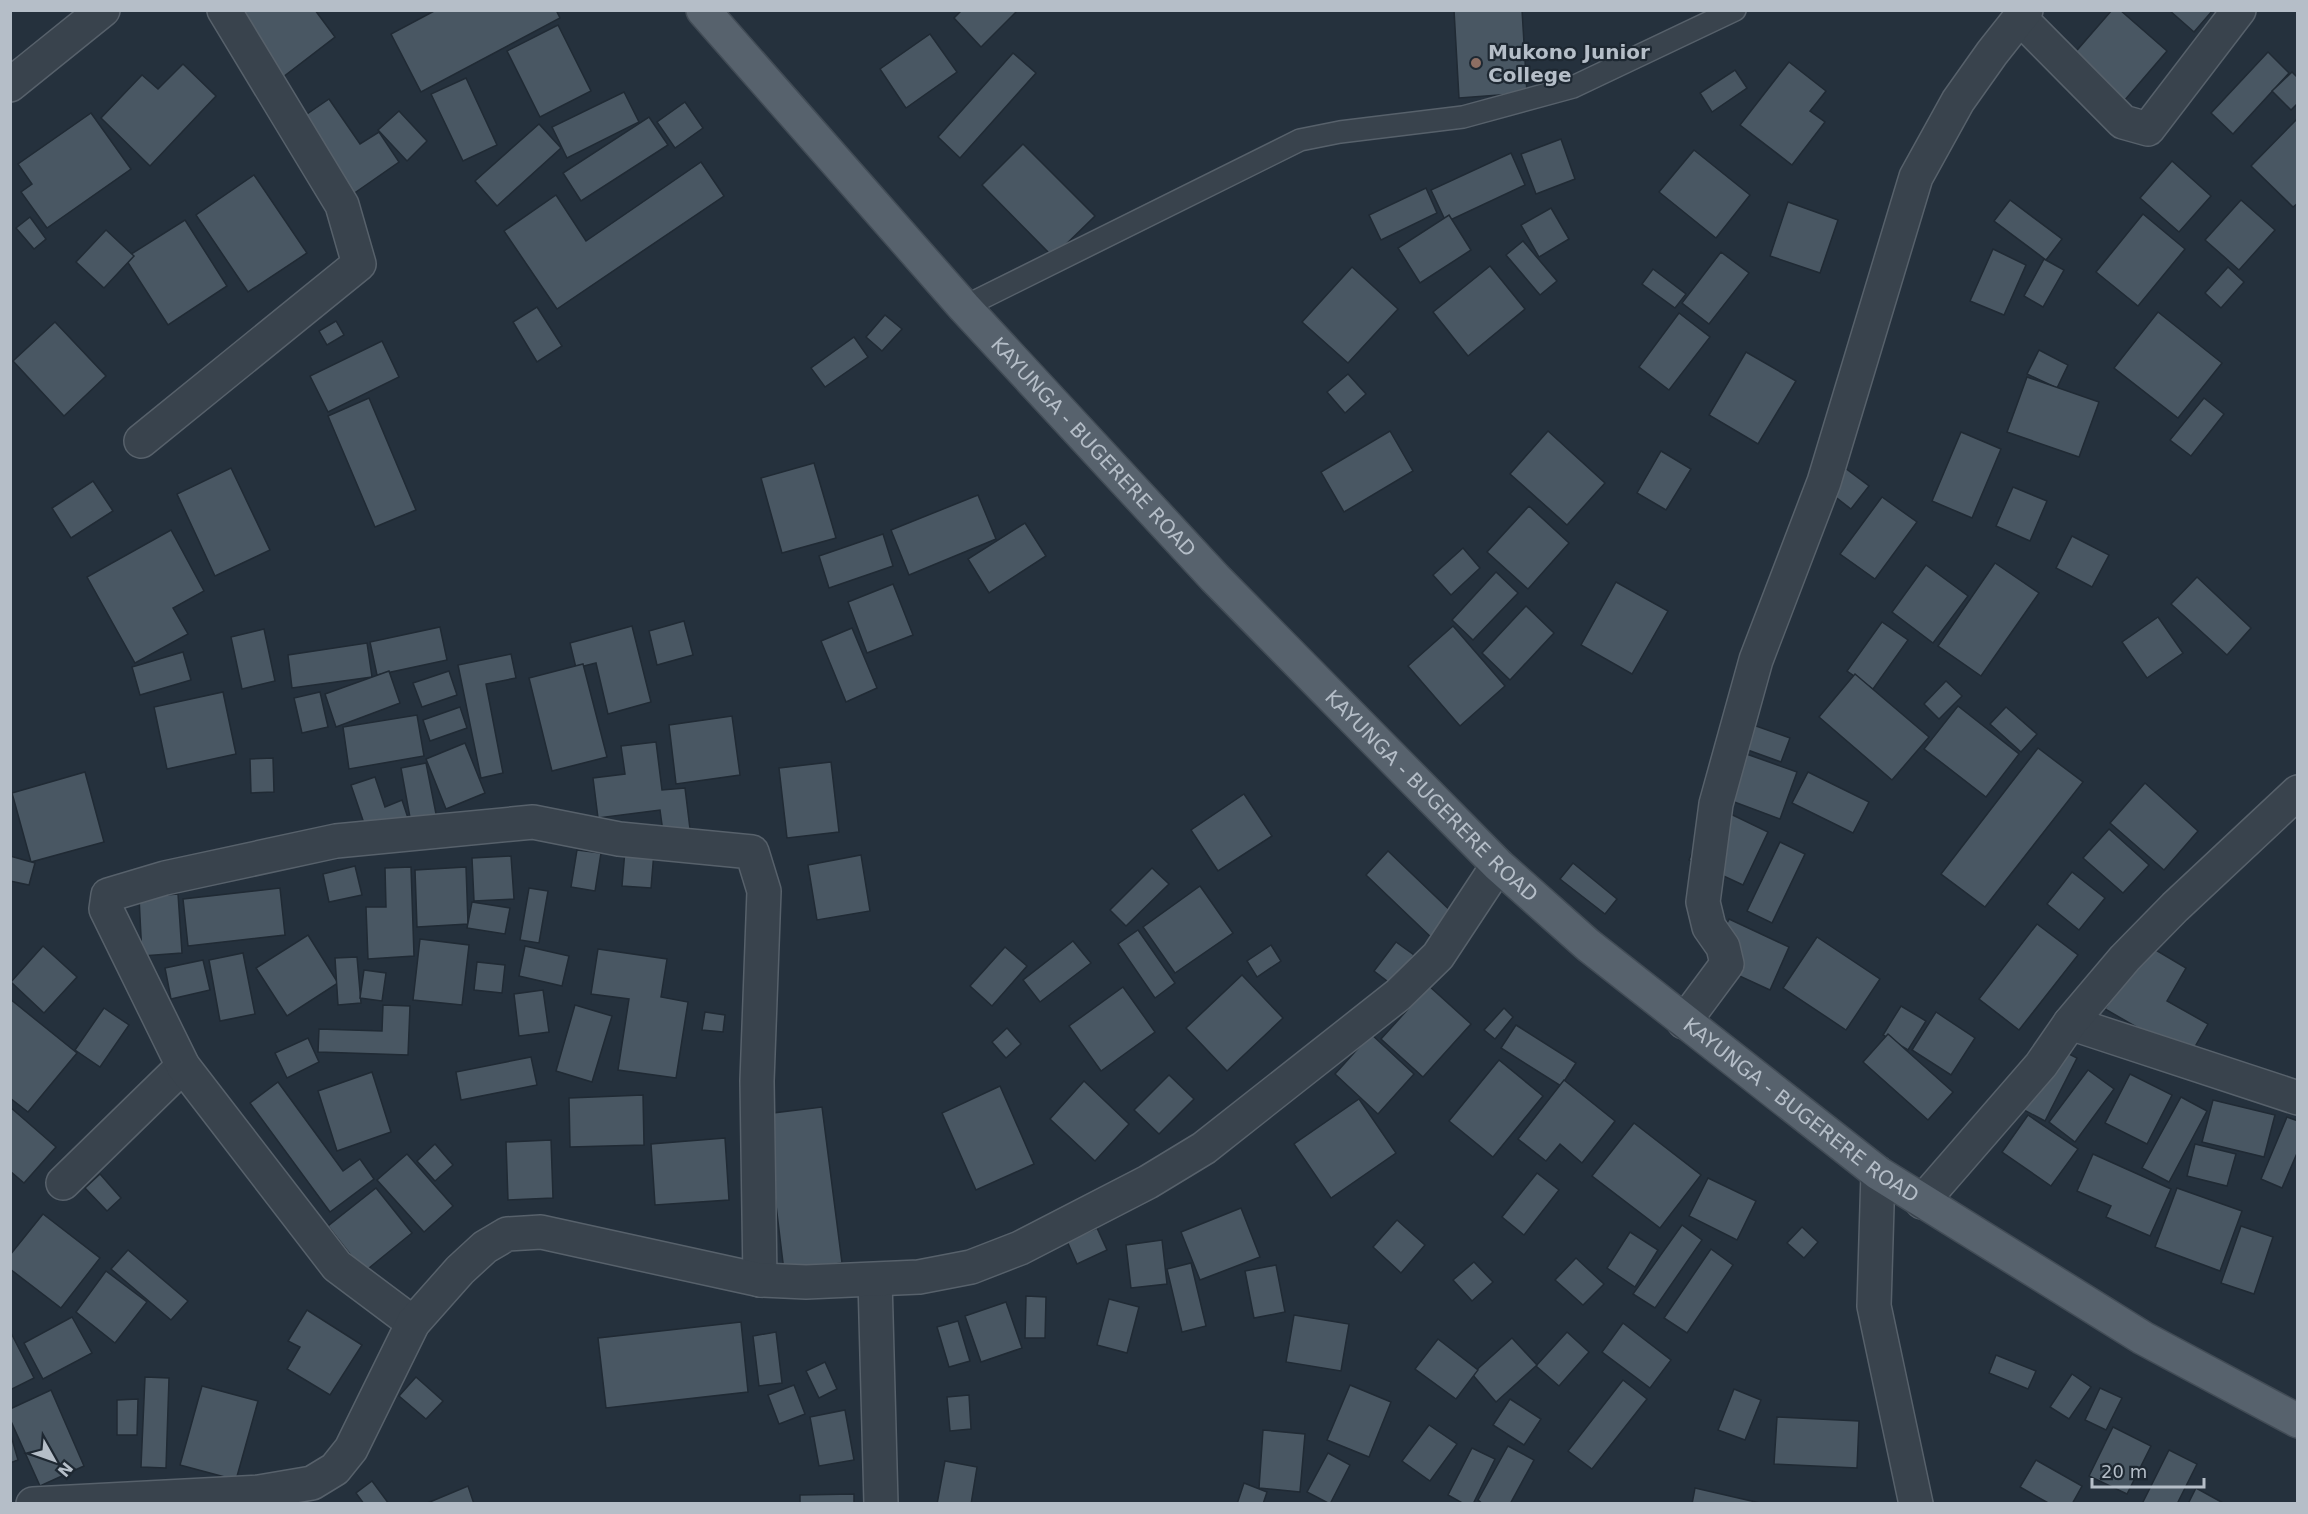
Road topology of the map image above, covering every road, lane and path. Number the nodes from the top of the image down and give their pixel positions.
1 (103, 10) edge
2 (224, 10) edge
3 (703, 10) edge
4 (1735, 10) edge
5 (2239, 10) edge
6 (2023, 14) edge
7 (10, 85) edge
8 (964, 307) junction
9 (141, 441) dead end
10 (2298, 792) edge
11 (1498, 865) junction
12 (1684, 1022) junction
13 (2070, 1023) junction
14 (183, 1066) junction
15 (2298, 1098) edge
16 (1878, 1173) junction
17 (63, 1183) dead end
18 (1922, 1202) junction
19 (760, 1280) junction
20 (875, 1280) junction
21 (413, 1323) junction
22 (2298, 1421) edge
23 (313, 1493) edge
24 (33, 1503) edge
25 (881, 1503) edge
26 (1916, 1503) edge

1 - 7 street
2 - 9 street
3 - 8 main road, KAYUNGA - BUGERERE ROAD
4 - 8 lane
5 - 6 street
6 - 12 street
8 - 11 main road, KAYUNGA - BUGERERE ROAD
10 - 13 street
11 - 12 main road, KAYUNGA - BUGERERE ROAD
11 - 20 street
12 - 16 main road, KAYUNGA - BUGERERE ROAD
13 - 15 street
13 - 18 street
14 - 17 street
14 - 19 street
14 - 21 street
16 - 18 main road, KAYUNGA - BUGERERE ROAD
16 - 26 street
18 - 22 main road, KAYUNGA - BUGERERE ROAD
19 - 20 street
19 - 21 street
20 - 25 street
21 - 23 street
23 - 24 street

